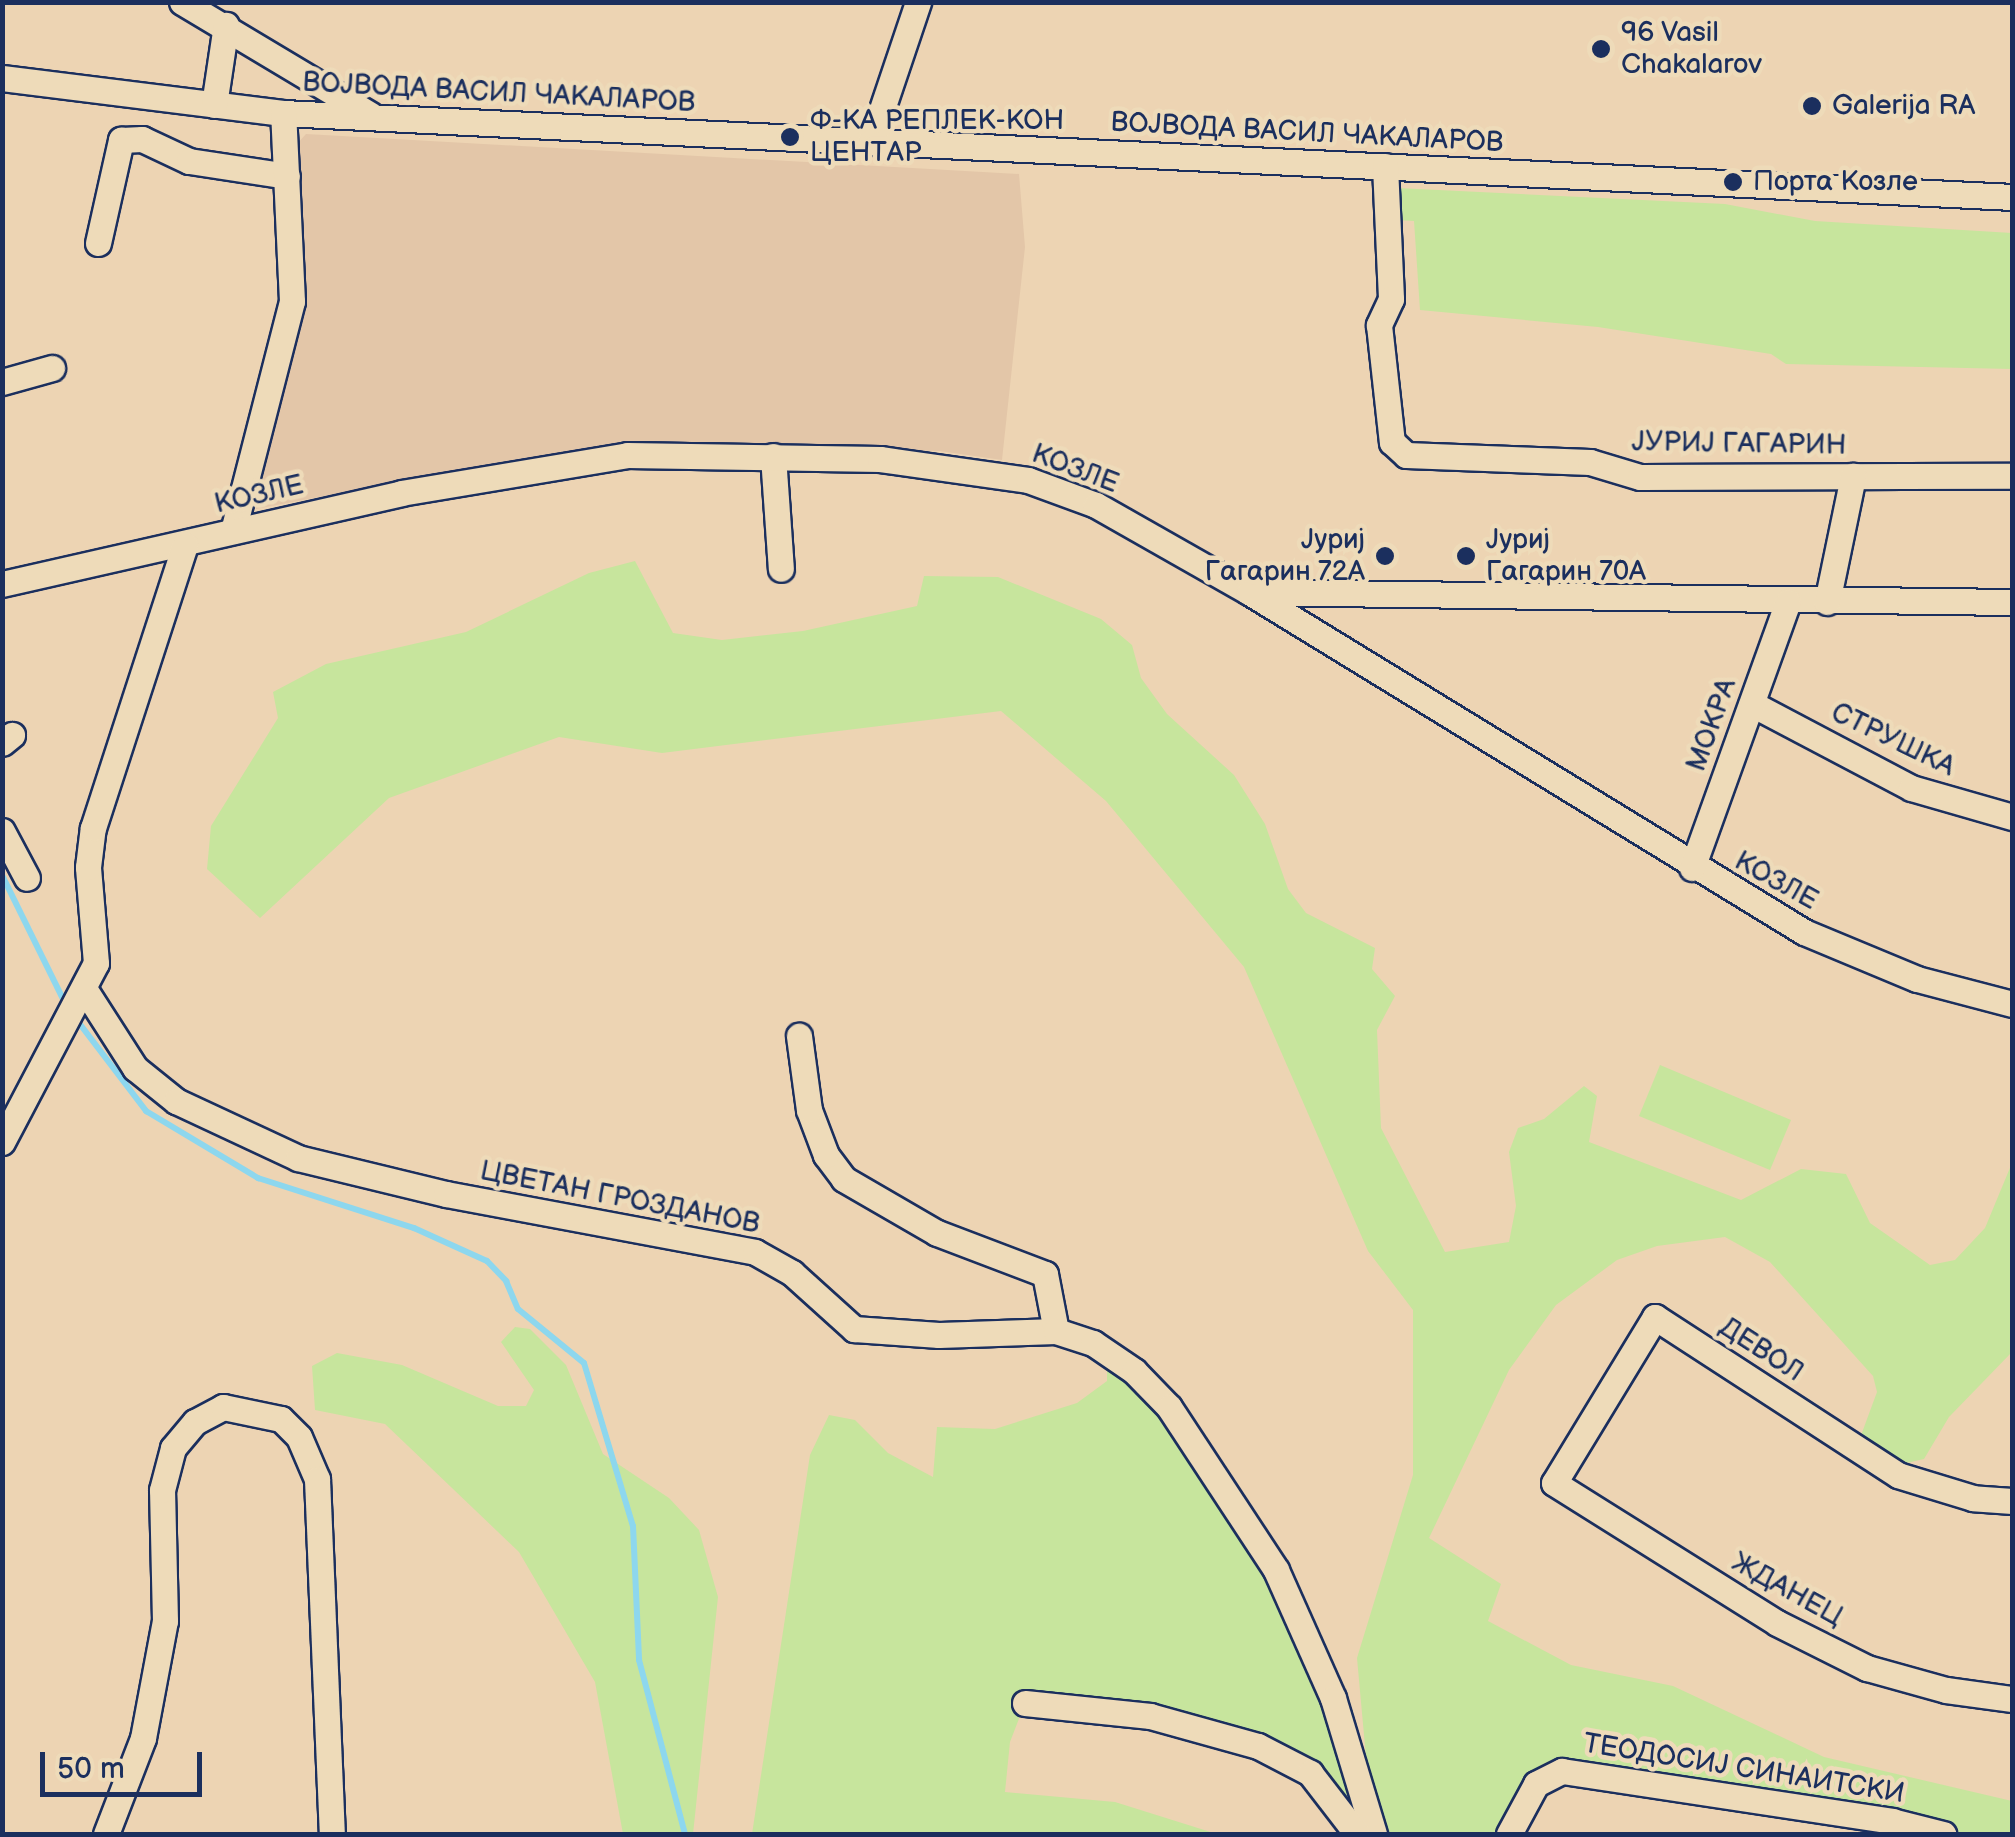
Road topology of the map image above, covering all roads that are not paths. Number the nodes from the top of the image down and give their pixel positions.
1 (182, 2) edge
2 (918, 2) edge
3 (226, 25) junction
4 (2, 78) edge
5 (214, 105) junction
6 (283, 113) junction
7 (376, 118) junction
8 (872, 142) junction
9 (1386, 166) junction
10 (287, 176) junction
11 (2012, 197) edge
12 (98, 243) dead end
13 (52, 368) dead end
14 (2, 382) edge
15 (773, 456) junction
16 (1853, 476) junction
17 (2012, 476) edge
18 (233, 531) junction
19 (185, 545) junction
20 (781, 569) dead end
21 (2, 584) edge
22 (1250, 592) junction
23 (1788, 602) junction
24 (1826, 602) junction
25 (2012, 602) edge
26 (1752, 704) junction
27 (2012, 817) edge
28 (2, 831) edge
29 (1692, 868) junction
30 (27, 878) dead end
31 (85, 990) junction
32 (2012, 1004) edge
33 (799, 1036) dead end
34 (10, 1108) edge
35 (2, 1142) edge
36 (1056, 1331) junction
37 (1554, 1483) joint
38 (2012, 1501) edge
39 (2012, 1700) edge
40 (1025, 1703) dead end
41 (106, 1834) edge
42 (332, 1834) edge
43 (1356, 1834) edge
44 (1374, 1834) edge
45 (1510, 1834) edge
46 (1943, 1834) edge

1 - 3 street
2 - 8 street
3 - 5 street
3 - 7 street
4 - 5 street, ВОЈВОДА ВАСИЛ ЧАКАЛАРОВ
5 - 6 street, ВОЈВОДА ВАСИЛ ЧАКАЛАРОВ
6 - 7 street, ВОЈВОДА ВАСИЛ ЧАКАЛАРОВ
6 - 10 street
7 - 8 street, ВОЈВОДА ВАСИЛ ЧАКАЛАРОВ
8 - 9 street, ВОЈВОДА ВАСИЛ ЧАКАЛАРОВ
9 - 11 street, ВОЈВОДА ВАСИЛ ЧАКАЛАРОВ
9 - 16 street, ЈУРИЈ ГАГАРИН
10 - 12 street
10 - 18 street
13 - 14 street
15 - 18 street, КОЗЛЕ
15 - 20 street
15 - 22 street, КОЗЛЕ
16 - 17 street, ЈУРИЈ ГАГАРИН
16 - 24 street
18 - 19 street, КОЗЛЕ
19 - 21 street, КОЗЛЕ
19 - 31 street
22 - 23 street
22 - 29 street, КОЗЛЕ
23 - 24 street
23 - 26 street, МОКРА
24 - 25 street
26 - 27 street, СТРУШКА
26 - 29 street, МОКРА
28 - 30 street
29 - 32 street, КОЗЛЕ
31 - 34 street
31 - 36 street, ЦВЕТАН ГРОЗДАНОВ
33 - 36 street
34 - 35 street
36 - 44 street
37 - 38 street, ДЕВОЛ
37 - 39 street, ЖДАНЕЦ
40 - 43 street
41 - 42 street
45 - 46 street, ТЕОДОСИЈ СИНАИТСКИ

